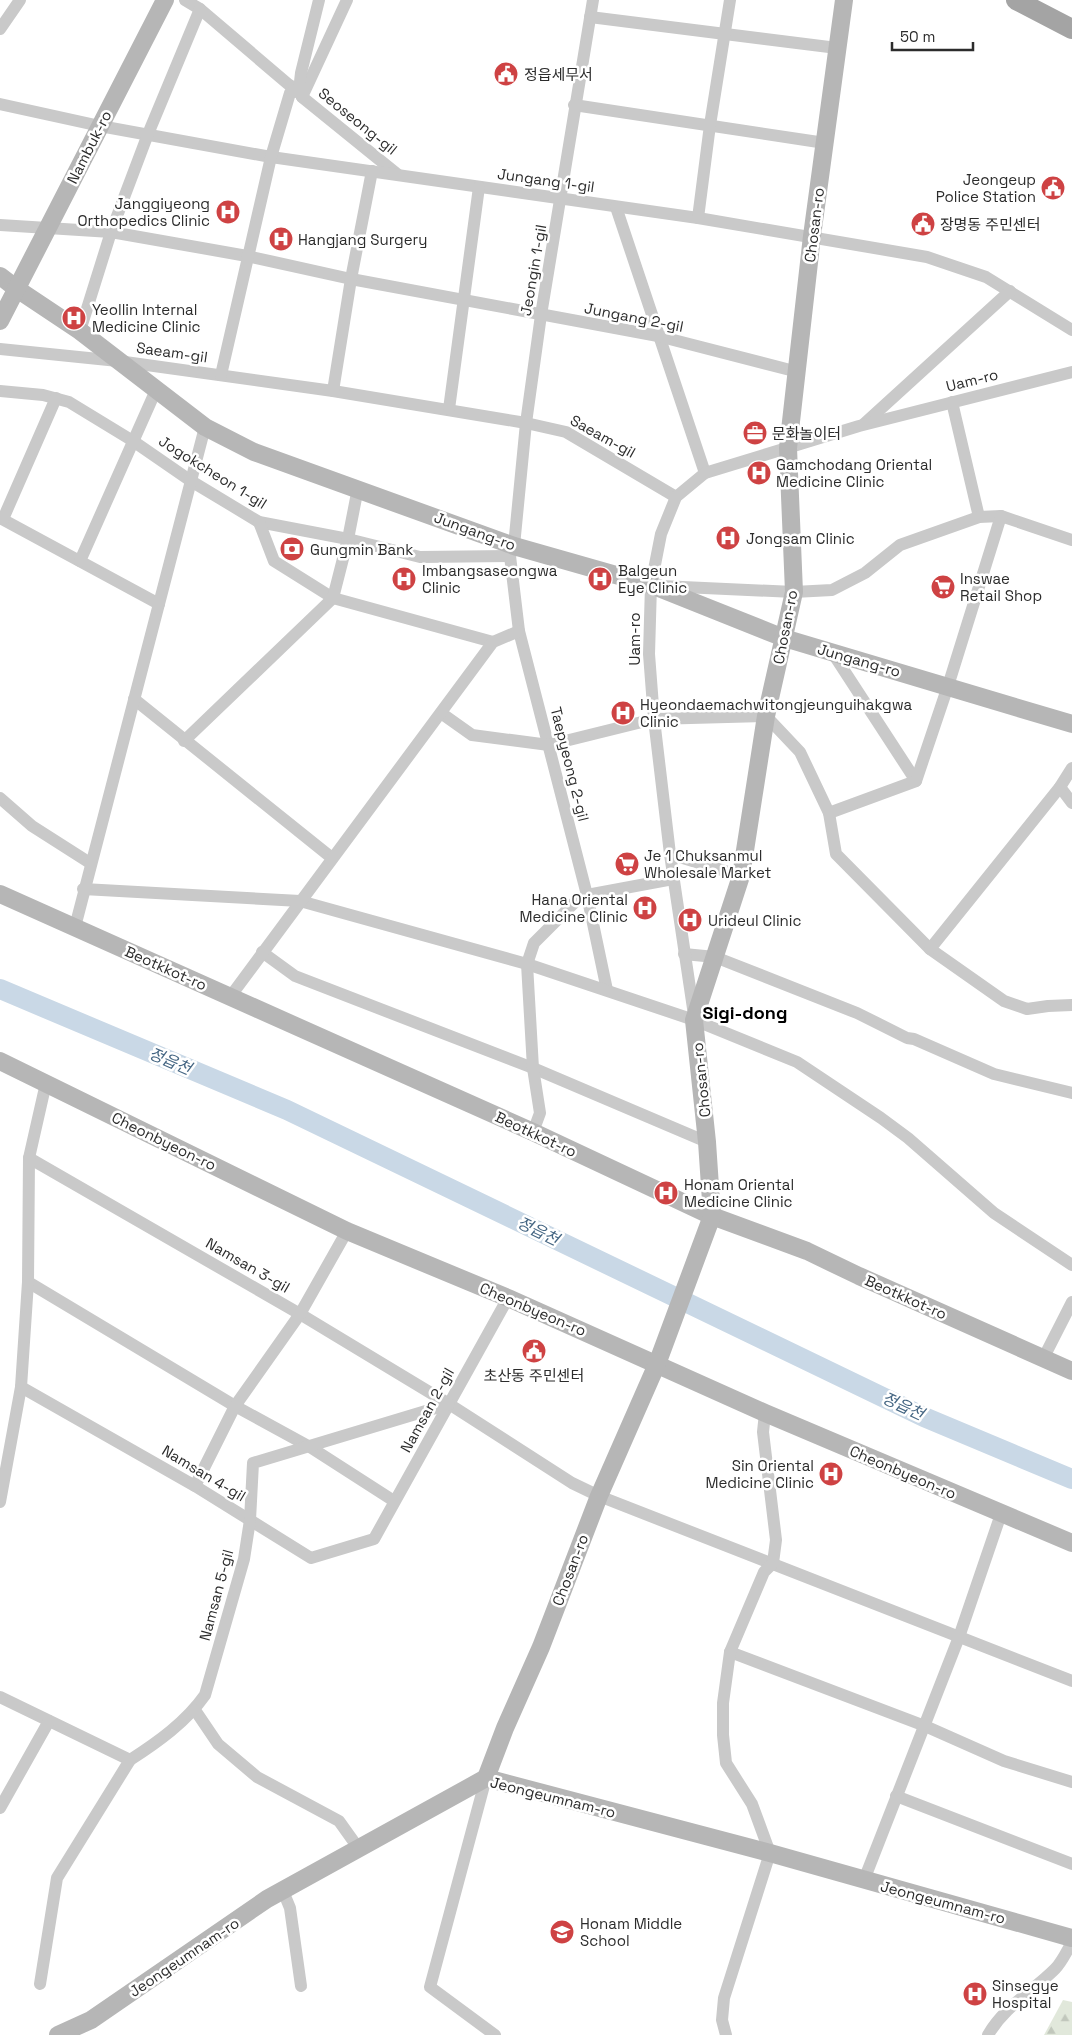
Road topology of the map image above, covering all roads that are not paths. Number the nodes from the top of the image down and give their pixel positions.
1 (20, 0) edge
2 (165, 0) edge
3 (185, 0) edge
4 (319, 0) edge
5 (348, 0) edge
6 (593, 0) edge
7 (730, 0) edge
8 (844, 0) edge
9 (1016, 0) edge
10 (200, 9) junction
11 (590, 17) junction
12 (0, 29) edge
13 (1072, 29) edge
14 (724, 35) junction
15 (837, 48) junction
16 (301, 94) junction
17 (0, 104) edge
18 (574, 105) junction
19 (710, 125) junction
20 (100, 126) junction
21 (148, 134) junction
22 (825, 143) junction
23 (271, 157) junction
24 (372, 171) junction
25 (398, 175) junction
26 (479, 187) junction
27 (561, 199) junction
28 (616, 207) junction
29 (698, 218) junction
30 (0, 224) edge
31 (47, 229) junction
32 (111, 232) junction
33 (812, 236) junction
34 (247, 256) junction
35 (0, 276) edge
36 (350, 279) junction
37 (17, 289) junction
38 (1010, 291) junction
39 (462, 301) junction
40 (541, 316) junction
41 (0, 321) edge
42 (1072, 330) edge
43 (80, 331) junction
44 (658, 336) junction
45 (0, 349) edge
46 (118, 361) junction
47 (798, 372) junction
48 (1072, 372) edge
49 (221, 375) junction
50 (156, 390) junction
51 (0, 391) edge
52 (333, 391) junction
53 (56, 398) junction
54 (952, 402) junction
55 (449, 409) junction
56 (526, 423) junction
57 (863, 425) junction
58 (205, 427) junction
59 (133, 441) junction
60 (788, 448) junction
61 (705, 473) junction
62 (191, 481) junction
63 (358, 488) junction
64 (676, 497) junction
65 (1001, 516) junction
66 (979, 517) junction
67 (2, 519) edge
68 (258, 522) junction
69 (348, 539) junction
70 (1072, 540) edge
71 (512, 551) junction
72 (80, 561) junction
73 (651, 585) junction
74 (794, 592) junction
75 (334, 598) junction
76 (159, 604) junction
77 (519, 631) junction
78 (784, 638) junction
79 (493, 642) junction
80 (832, 652) junction
81 (948, 686) junction
82 (134, 699) junction
83 (441, 713) junction
84 (766, 716) junction
85 (654, 719) junction
86 (1072, 724) edge
87 (184, 741) junction
88 (549, 745) junction
89 (1072, 768) edge
90 (916, 781) junction
91 (1060, 787) junction
92 (0, 798) edge
93 (1072, 803) edge
94 (829, 813) junction
95 (670, 854) junction
96 (332, 858) junction
97 (90, 863) junction
98 (741, 876) junction
99 (673, 879) junction
100 (84, 889) junction
101 (0, 894) edge
102 (587, 895) junction
103 (300, 901) junction
104 (75, 927) junction
105 (930, 949) junction
106 (262, 952) junction
107 (684, 954) junction
108 (715, 957) junction
109 (527, 964) junction
110 (607, 990) junction
111 (230, 997) junction
112 (1072, 1005) edge
113 (694, 1020) junction
114 (0, 1061) edge
115 (533, 1068) junction
116 (46, 1083) junction
117 (1072, 1093) edge
118 (533, 1132) junction
119 (708, 1142) junction
120 (29, 1158) junction
121 (712, 1216) junction
122 (347, 1231) junction
123 (1072, 1265) edge
124 (28, 1282) junction
125 (508, 1298) junction
126 (1072, 1302) edge
127 (300, 1314) junction
128 (1044, 1359) junction
129 (657, 1364) junction
130 (1072, 1371) edge
131 (21, 1386) junction
132 (450, 1404) junction
133 (235, 1406) junction
134 (766, 1413) junction
135 (310, 1447) junction
136 (195, 1486) junction
137 (599, 1496) junction
138 (394, 1501) junction
139 (0, 1502) edge
140 (1001, 1514) junction
141 (250, 1520) junction
142 (374, 1539) joint
143 (1072, 1543) edge
144 (772, 1563) junction
145 (959, 1637) junction
146 (730, 1652) junction
147 (1072, 1681) edge
148 (0, 1697) edge
149 (195, 1710) junction
150 (49, 1721) junction
151 (925, 1726) junction
152 (130, 1760) junction
153 (486, 1778) junction
154 (1072, 1782) edge
155 (896, 1796) junction
156 (0, 1808) edge
157 (359, 1850) junction
158 (770, 1853) junction
159 (1072, 1864) edge
160 (864, 1880) junction
161 (283, 1891) junction
162 (1072, 1938) edge
163 (1072, 1942) edge
164 (40, 1984) dead end
165 (301, 1986) dead end
166 (58, 2035) edge
167 (495, 2035) edge
168 (726, 2035) edge
169 (988, 2035) edge

1 - 12 street
2 - 20 street, Nambuk-ro
3 - 10 street, Seoseong-gil
4 - 16 street
5 - 16 street
6 - 11 street, Jeongin 1-gil
7 - 14 street
8 - 15 street, Chosan-ro
9 - 13 main road
10 - 16 street, Seoseong-gil
10 - 21 street
11 - 14 street
11 - 18 street, Jeongin 1-gil
14 - 15 street
14 - 19 street
15 - 22 street, Chosan-ro
16 - 23 street, Seoseong-gil
16 - 25 street, Seoseong-gil
17 - 20 street, Jungang 1-gil
18 - 19 street
18 - 27 street, Jeongin 1-gil
19 - 22 street
19 - 29 street
20 - 21 street, Jungang 1-gil
20 - 31 street, Nambuk-ro
21 - 23 street, Jungang 1-gil
21 - 32 street
22 - 33 street, Chosan-ro
23 - 24 street, Jungang 1-gil
23 - 34 street
24 - 25 street, Jungang 1-gil
24 - 36 street
25 - 26 street, Jungang 1-gil
26 - 27 street, Jungang 1-gil
26 - 39 street
27 - 28 street, Jungang 1-gil
27 - 40 street, Jeongin 1-gil
28 - 29 street, Jungang 1-gil
28 - 44 street
29 - 33 street, Jungang 1-gil
30 - 31 street, Jungang 2-gil
31 - 32 street, Jungang 2-gil
31 - 37 street, Nambuk-ro
32 - 34 street, Jungang 2-gil
32 - 43 street
33 - 38 street, Jungang 1-gil
33 - 47 street, Chosan-ro
34 - 36 street, Jungang 2-gil
34 - 49 street, Saeam-gil
35 - 37 street, Jungang-ro
36 - 39 street, Jungang 2-gil
36 - 52 street
37 - 41 street, Nambuk-ro
37 - 43 street, Jungang-ro
38 - 42 street, Jungang 1-gil
38 - 57 street
39 - 40 street, Jungang 2-gil
39 - 55 street
40 - 44 street, Jungang 2-gil
40 - 56 street, Jeongin 1-gil
43 - 46 street, Jungang-ro
44 - 47 street, Jungang 2-gil
44 - 61 street
45 - 46 street, Saeam-gil
46 - 49 street, Saeam-gil
46 - 50 street, Jungang-ro
47 - 60 street, Chosan-ro
48 - 54 street, Uam-ro
49 - 52 street, Saeam-gil
50 - 58 street, Jungang-ro
50 - 59 street
51 - 53 street, Jogokcheon 1-gil
52 - 55 street, Saeam-gil
53 - 59 street, Jogokcheon 1-gil
53 - 67 street
54 - 57 street, Uam-ro
54 - 66 street
55 - 56 street, Saeam-gil
56 - 64 street, Saeam-gil
56 - 71 street, Jeongin 1-gil
57 - 60 street, Uam-ro
58 - 62 street
58 - 63 street, Jungang-ro
59 - 62 street, Jogokcheon 1-gil
59 - 72 street
60 - 61 street, Uam-ro
60 - 74 street, Chosan-ro
61 - 64 street, Uam-ro
62 - 68 street, Jogokcheon 1-gil
62 - 76 street
63 - 69 street
63 - 71 street, Jungang-ro
64 - 73 street, Uam-ro
65 - 66 street
65 - 70 street
65 - 81 street
66 - 74 street
67 - 72 street
68 - 69 street, Jogokcheon 1-gil
68 - 75 street
69 - 71 street, Jogokcheon 1-gil
69 - 75 street
71 - 73 street, Jungang-ro
71 - 77 street, Taepyeong 2-gil
72 - 76 street
73 - 74 street
73 - 78 street, Jungang-ro
73 - 85 street, Uam-ro
74 - 78 street, Chosan-ro
75 - 79 street
75 - 87 street
76 - 82 street
77 - 79 street
77 - 88 street, Taepyeong 2-gil
78 - 80 street, Jungang-ro
78 - 84 street, Chosan-ro
79 - 83 street
80 - 81 street, Jungang-ro
80 - 90 street
81 - 86 street, Jungang-ro
81 - 90 street
82 - 87 street
82 - 97 street
83 - 88 street
83 - 96 street
84 - 85 street
84 - 94 street
84 - 98 street, Chosan-ro
85 - 88 street
85 - 95 street, Uam-ro
87 - 96 street
88 - 102 street, Taepyeong 2-gil
89 - 91 street
90 - 94 street
91 - 93 street
91 - 105 street
92 - 97 street
94 - 105 street
95 - 98 street
95 - 99 street, Uam-ro
96 - 103 street
97 - 100 street
98 - 108 street, Chosan-ro
99 - 102 street
99 - 107 street, Uam-ro
100 - 103 street
100 - 104 street
101 - 104 street, Beotkkot-ro
102 - 109 street
102 - 110 street, Taepyeong 2-gil
103 - 106 street
103 - 109 street
104 - 111 street, Beotkkot-ro
105 - 112 street
106 - 111 street
106 - 115 street
107 - 108 street
107 - 113 street, Uam-ro
108 - 113 street, Chosan-ro
108 - 117 street
109 - 110 street
109 - 115 street
110 - 113 street
111 - 118 street, Beotkkot-ro
113 - 119 street, Chosan-ro
113 - 123 street
114 - 116 street, Cheonbyeon-ro
115 - 118 street
115 - 119 street
116 - 120 street
116 - 122 street, Cheonbyeon-ro
118 - 121 street, Beotkkot-ro
119 - 121 street, Chosan-ro
120 - 124 street
120 - 127 street, Namsan 3-gil
121 - 128 street, Beotkkot-ro
121 - 129 street, Chosan-ro
122 - 125 street, Cheonbyeon-ro
122 - 127 street
124 - 131 street
124 - 133 street
125 - 129 street, Cheonbyeon-ro
125 - 132 street, Namsan 2-gil
126 - 128 street
127 - 132 street, Namsan 3-gil
127 - 133 street
128 - 130 street, Beotkkot-ro
129 - 134 street, Cheonbyeon-ro
129 - 137 street, Chosan-ro
131 - 136 street, Namsan 4-gil
131 - 139 street
132 - 135 street, Namsan 5-gil
132 - 137 street, Namsan 3-gil
132 - 138 street, Namsan 2-gil
133 - 135 street
133 - 136 street
134 - 140 street, Cheonbyeon-ro
134 - 144 street
135 - 138 street
135 - 141 street, Namsan 5-gil
136 - 141 street, Namsan 4-gil
137 - 144 street, Namsan 3-gil
137 - 153 street, Chosan-ro
138 - 142 street, Namsan 2-gil
140 - 143 street, Cheonbyeon-ro
140 - 145 street
141 - 142 street, Namsan 4-gil
141 - 149 street, Namsan 5-gil
144 - 145 street, Namsan 3-gil
144 - 146 street
145 - 147 street, Namsan 3-gil
145 - 151 street
146 - 151 street
146 - 158 street
148 - 150 street
149 - 152 street, Namsan 5-gil
149 - 157 street
150 - 152 street
150 - 156 street
151 - 154 street
151 - 155 street
152 - 164 street
153 - 157 street, Jeongeumnam-ro
153 - 158 street, Jeongeumnam-ro
153 - 167 street
155 - 159 street
155 - 160 street
157 - 161 street, Jeongeumnam-ro
158 - 160 street, Jeongeumnam-ro
158 - 168 street
160 - 162 street, Jeongeumnam-ro
161 - 165 street
161 - 166 street, Jeongeumnam-ro
163 - 169 street

